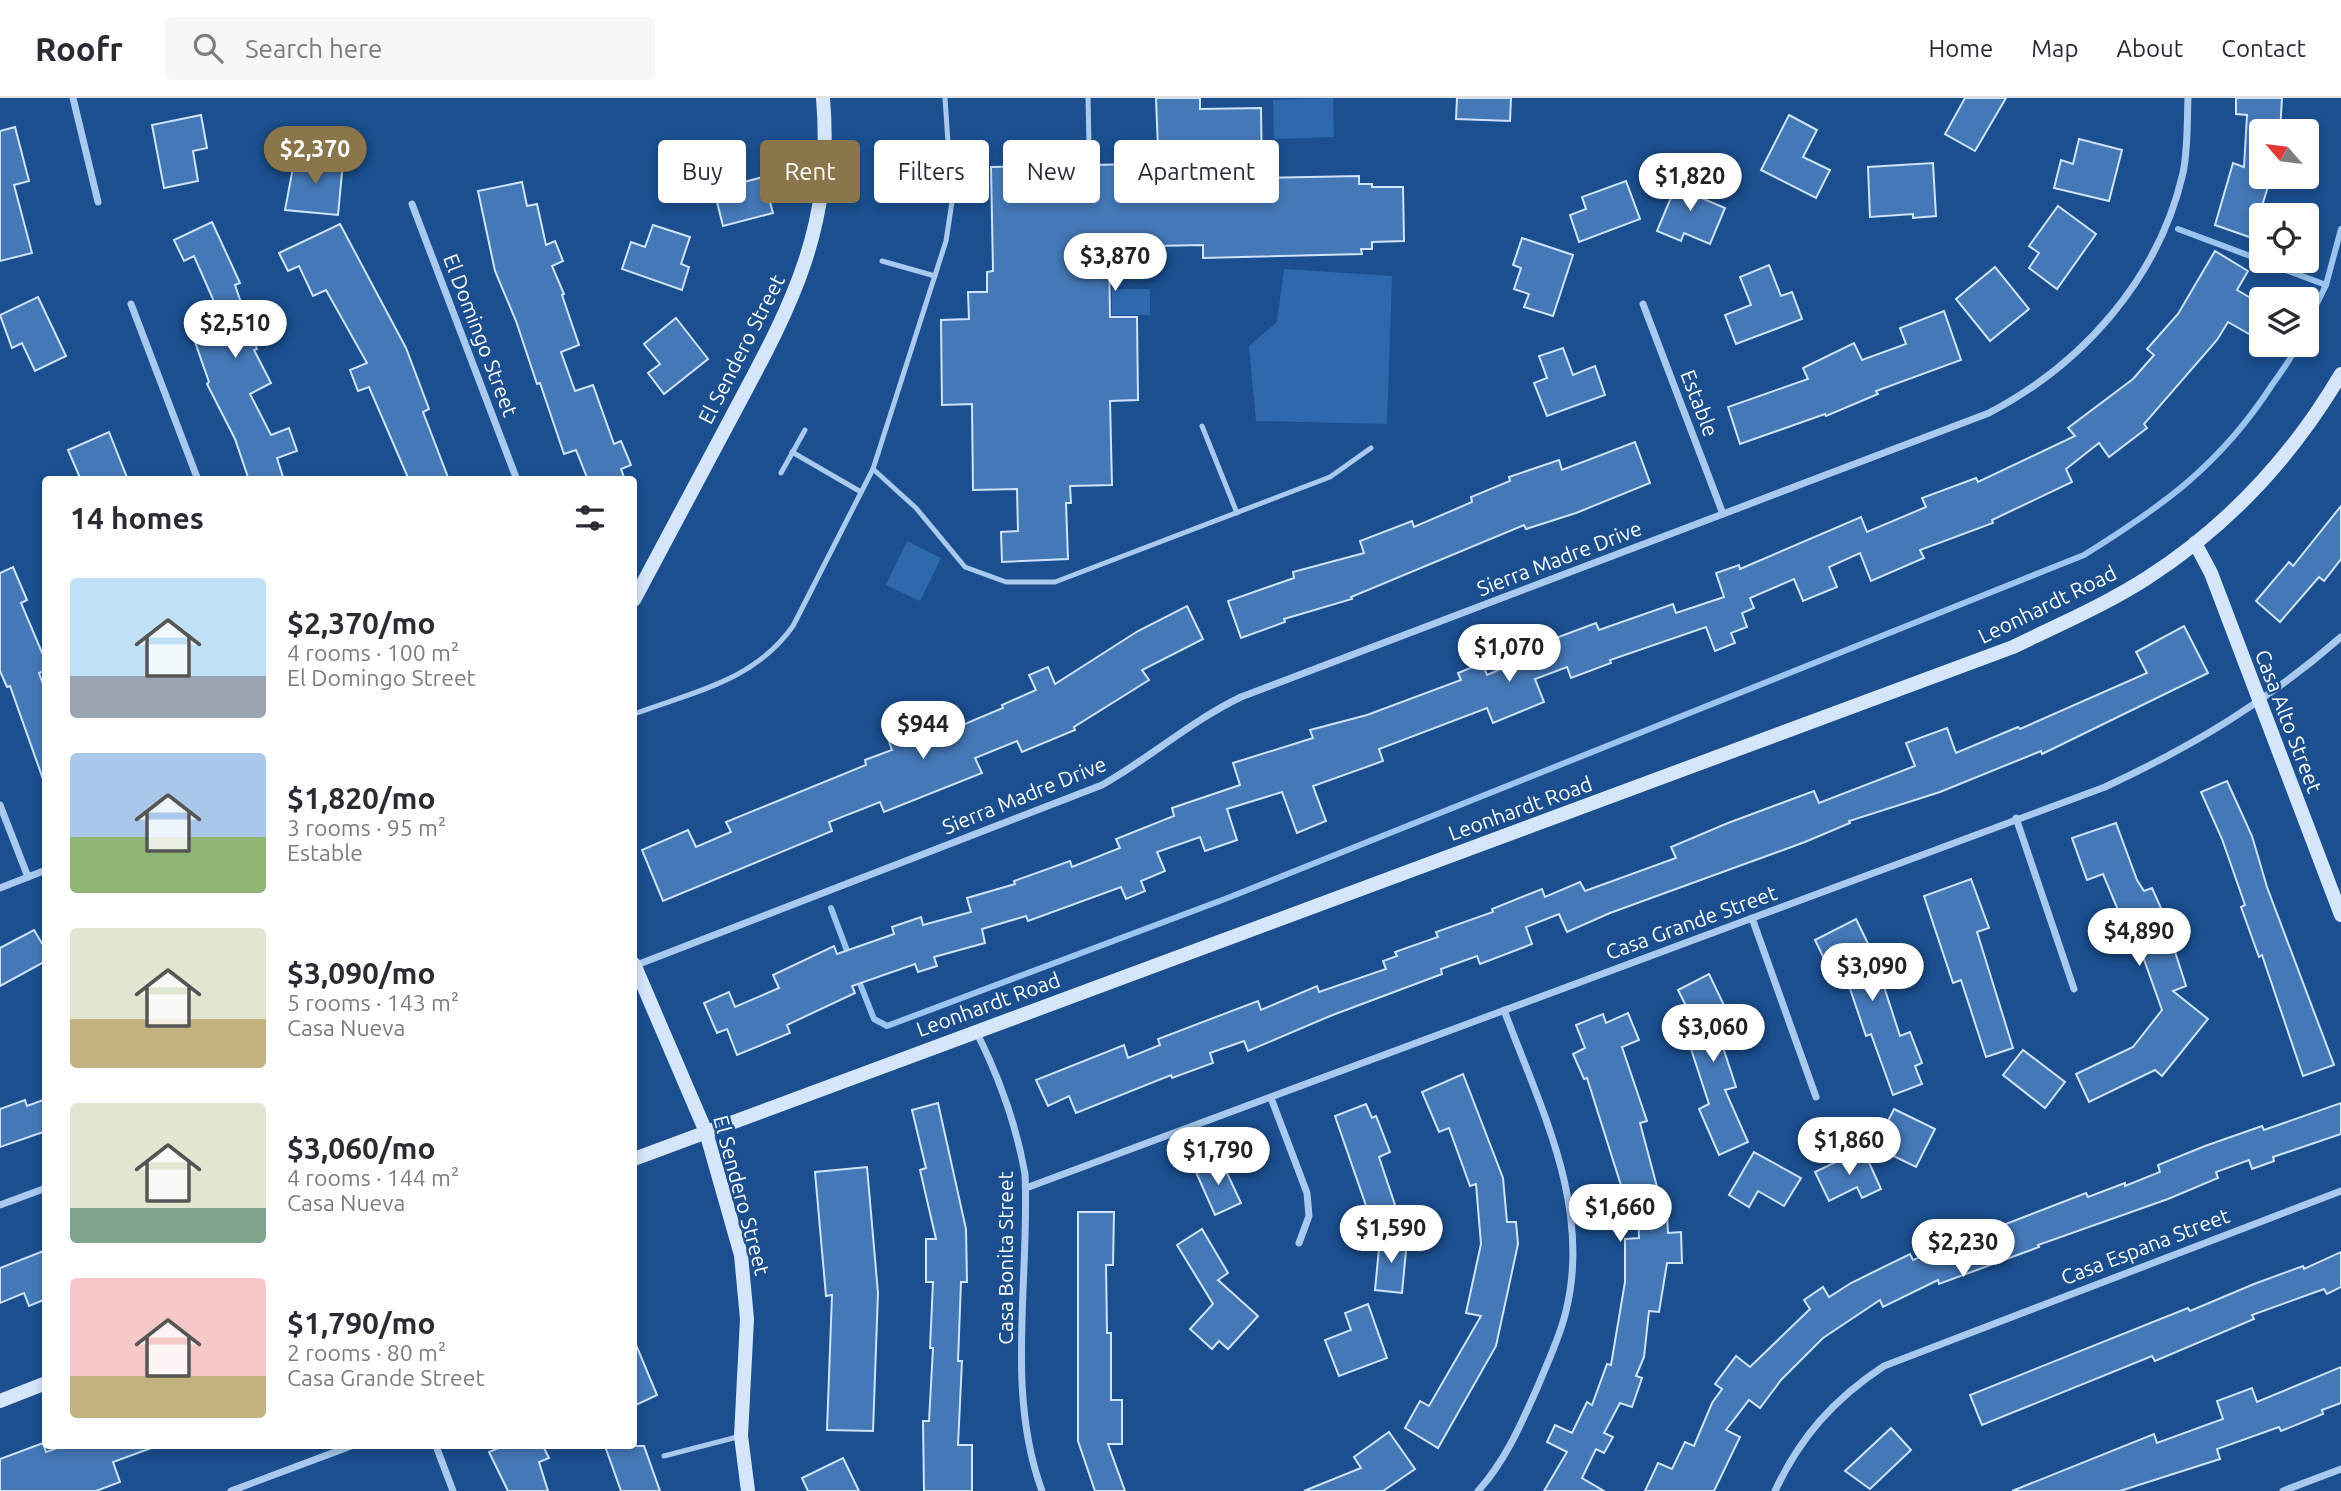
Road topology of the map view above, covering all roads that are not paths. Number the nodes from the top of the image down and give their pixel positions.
1 (73, 98) edge
2 (823, 98) edge
3 (946, 98) edge
4 (1088, 98) edge
5 (2188, 98) edge
6 (1089, 140) edge
7 (98, 202) dead end
8 (412, 204) dead end
9 (882, 261) dead end
10 (934, 276) junction
11 (131, 304) dead end
12 (1643, 304) dead end
13 (2341, 374) edge
14 (1202, 426) dead end
15 (805, 430) dead end
16 (1371, 448) dead end
17 (792, 452) junction
18 (873, 469) junction
19 (781, 473) dead end
20 (196, 476) edge
21 (514, 476) edge
22 (861, 492) junction
23 (1237, 513) junction
24 (1723, 514) junction
25 (2195, 543) junction
26 (637, 592) edge
27 (2341, 638) edge
28 (2259, 702) junction
29 (637, 713) edge
30 (0, 805) edge
31 (2016, 818) junction
32 (42, 872) edge
33 (29, 877) junction
34 (0, 888) edge
35 (2341, 915) edge
36 (1752, 918) junction
37 (637, 964) edge
38 (637, 972) edge
39 (2074, 989) dead end
40 (1504, 1010) junction
41 (976, 1031) junction
42 (1816, 1097) dead end
43 (1270, 1098) junction
44 (706, 1132) junction
45 (637, 1158) edge
46 (1026, 1188) junction
47 (42, 1189) edge
48 (2341, 1191) edge
49 (0, 1205) edge
50 (1299, 1243) dead end
51 (42, 1385) edge
52 (0, 1401) edge
53 (741, 1436) junction
54 (343, 1449) edge
55 (437, 1449) edge
56 (664, 1456) dead end
57 (2341, 1469) edge
58 (231, 1491) edge
59 (453, 1491) edge
60 (748, 1491) edge
61 (1042, 1491) edge
62 (1478, 1491) edge
63 (1775, 1491) edge
64 (2283, 1491) edge

1 - 7 street
2 - 26 street, El Sendero Street
3 - 10 lane
4 - 6 lane
5 - 24 street, Sierra Madre Drive
8 - 21 street, El Domingo Street
9 - 10 lane
10 - 18 lane
11 - 20 street
12 - 24 street, Estable
13 - 25 street, Leonhardt Road
14 - 23 lane
15 - 17 lane
16 - 23 lane
17 - 19 lane
17 - 22 lane
18 - 22 lane
18 - 23 lane
22 - 29 lane
24 - 37 street, Sierra Madre Drive
25 - 28 street, Casa Alto Street
25 - 41 street, Leonhardt Road
27 - 28 street, Casa Grande Street
28 - 31 street, Casa Grande Street
28 - 35 street, Casa Alto Street
30 - 33 street
31 - 36 street, Casa Grande Street
31 - 39 street
32 - 33 street
33 - 34 street
36 - 40 street, Casa Grande Street
36 - 42 street
38 - 44 street, El Sendero Street
40 - 43 street, Casa Grande Street
40 - 62 street
41 - 44 street, Leonhardt Road
41 - 46 street, Casa Bonita Street
43 - 46 street, Casa Grande Street
43 - 50 street
44 - 45 street, Leonhardt Road
44 - 53 street, El Sendero Street
46 - 61 street, Casa Bonita Street
47 - 49 street
48 - 63 street, Casa Espana Street
51 - 52 street
53 - 56 lane
53 - 60 street, El Sendero Street
54 - 58 street
55 - 59 street
57 - 64 street

